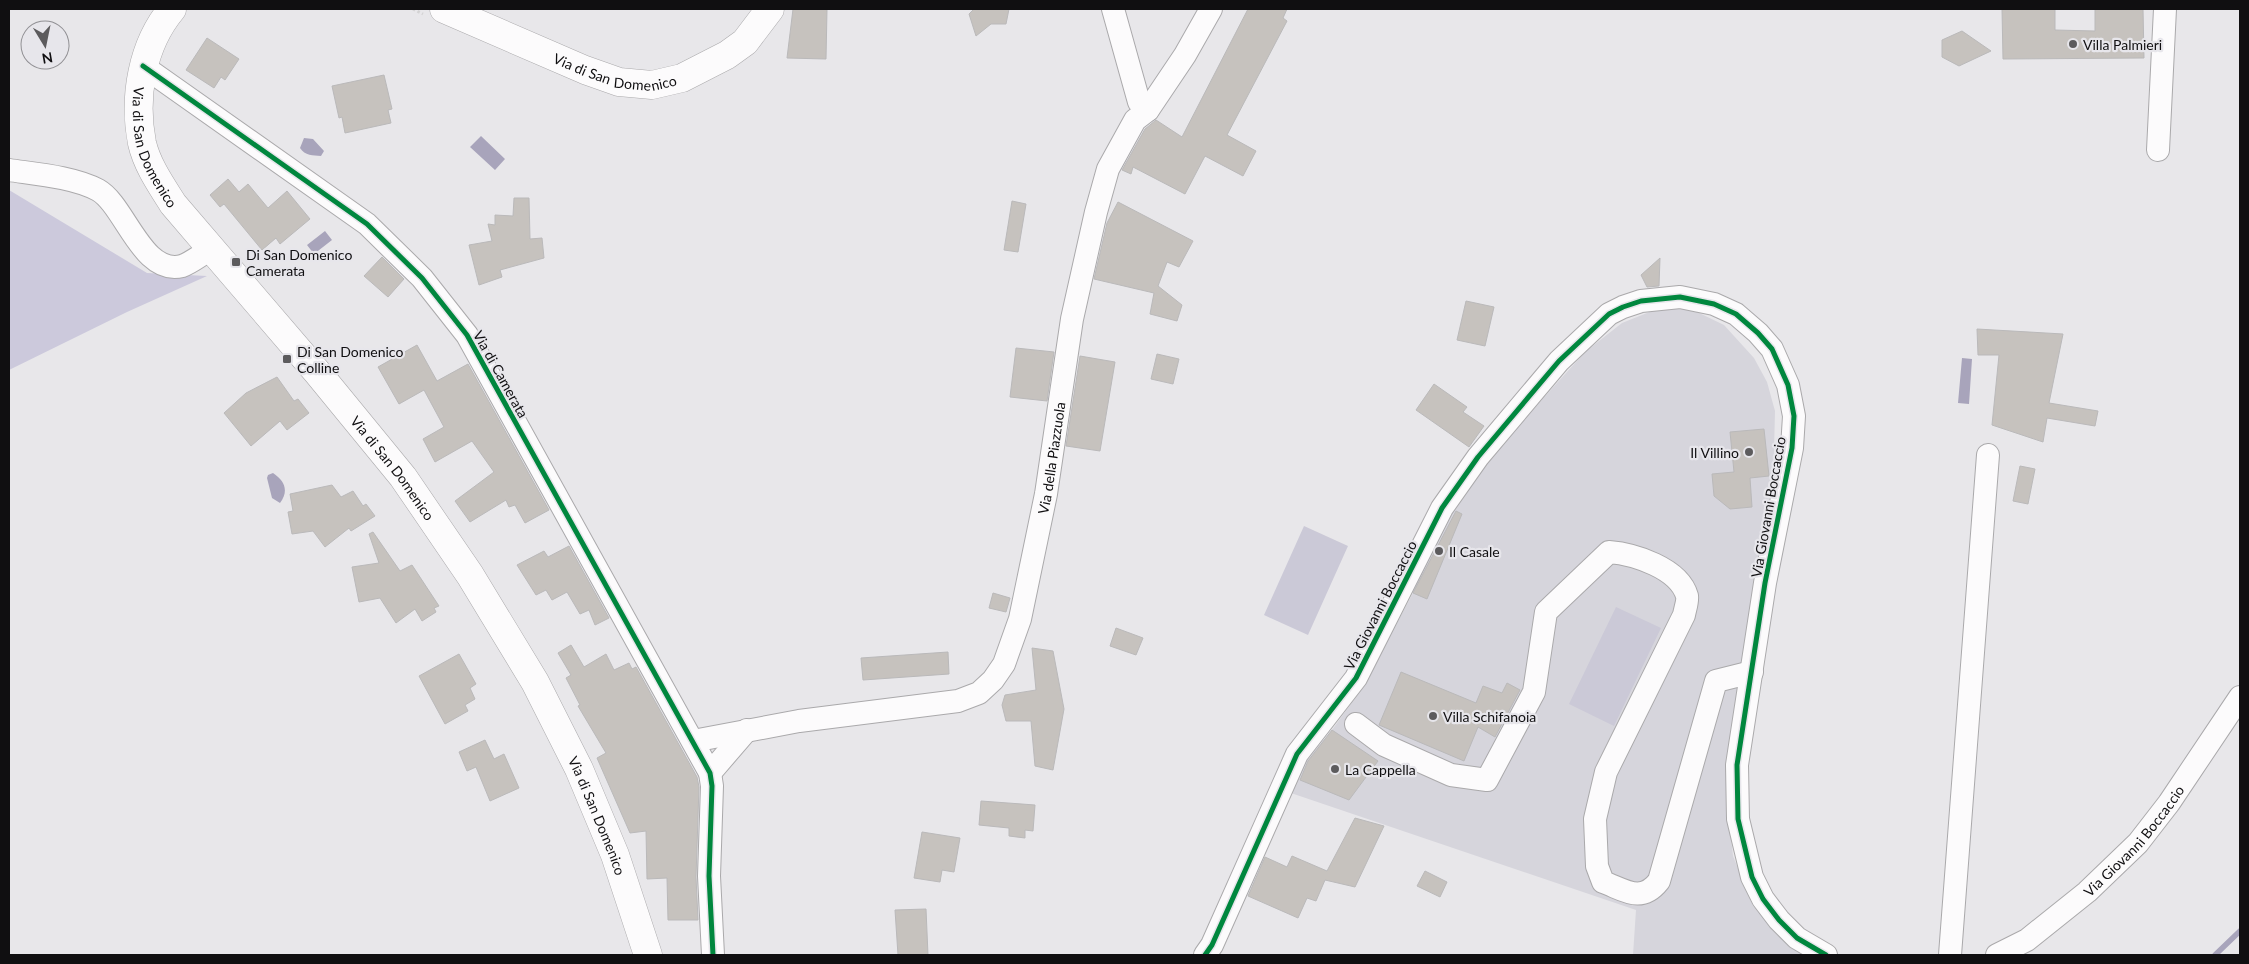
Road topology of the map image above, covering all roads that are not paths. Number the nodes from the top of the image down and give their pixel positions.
1 (170, 9) edge
2 (444, 9) edge
3 (770, 9) edge
4 (1113, 9) edge
5 (1211, 9) edge
6 (2165, 9) edge
7 (143, 66) junction
8 (1148, 110) junction
9 (2158, 150) dead end
10 (9, 170) edge
11 (211, 249) junction
12 (1988, 455) dead end
13 (1752, 672) junction
14 (2240, 697) edge
15 (1356, 724) dead end
16 (747, 730) junction
17 (693, 741) junction
18 (710, 773) junction
19 (648, 955) edge
20 (713, 955) edge
21 (1205, 955) edge
22 (1826, 955) edge
23 (1950, 955) edge
24 (1997, 955) edge

1 - 7 main road, Via di San Domenico
2 - 3 main road, Via di San Domenico
4 - 8 street
5 - 8 street, Via della Piazzuola
6 - 9 street
7 - 11 main road, Via di San Domenico
7 - 17 street, Via di Camerata
8 - 16 street, Via della Piazzuola
10 - 11 street
11 - 19 main road, Via di San Domenico
12 - 23 street
13 - 15 street
13 - 21 street, Via Giovanni Boccaccio
13 - 22 street, Via Giovanni Boccaccio
14 - 24 street, Via Giovanni Boccaccio
16 - 17 street, Via della Piazzuola
16 - 18 street
17 - 18 street
18 - 20 street

